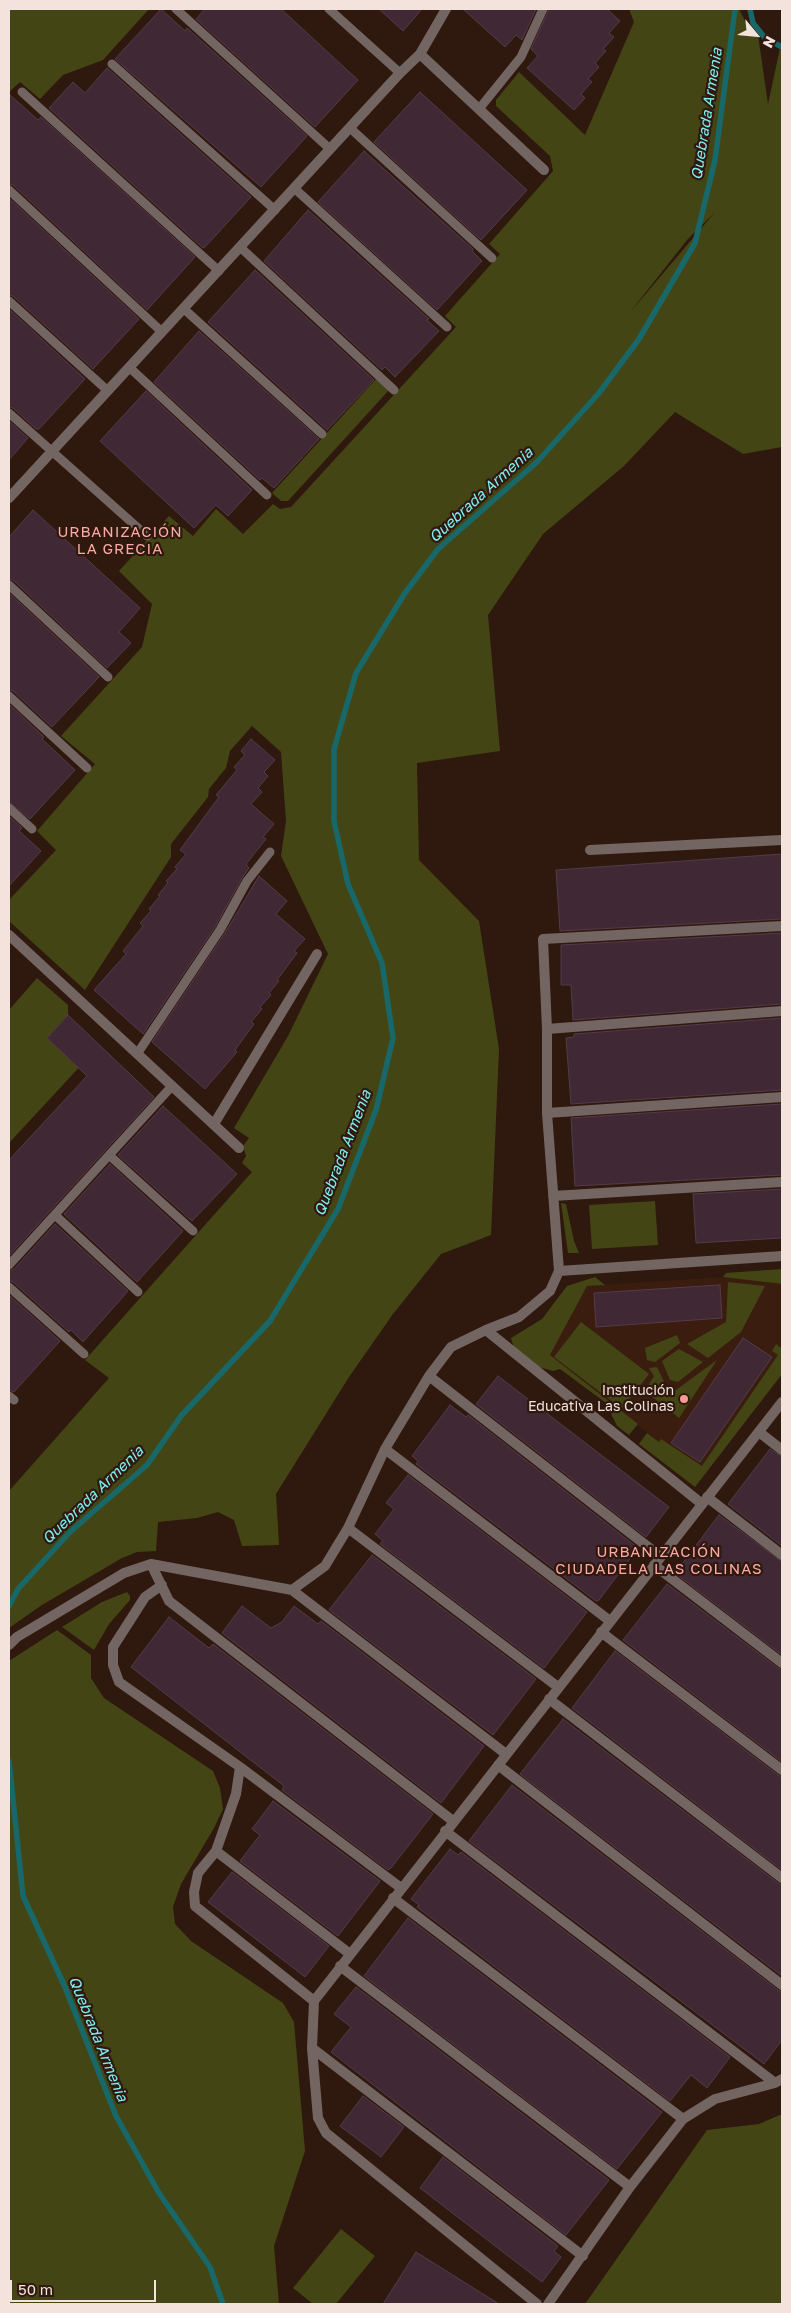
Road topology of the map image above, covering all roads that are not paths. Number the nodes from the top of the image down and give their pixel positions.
1 (176, 9) edge
2 (329, 9) edge
3 (446, 9) edge
4 (543, 9) edge
5 (420, 54) junction
6 (112, 64) dead end
7 (400, 72) junction
8 (22, 92) dead end
9 (479, 109) junction
10 (350, 128) junction
11 (330, 150) junction
12 (544, 170) dead end
13 (294, 188) junction
14 (9, 190) edge
15 (275, 210) junction
16 (240, 247) junction
17 (492, 258) dead end
18 (218, 271) junction
19 (9, 301) edge
20 (184, 309) junction
21 (447, 327) dead end
22 (162, 332) junction
23 (130, 368) junction
24 (394, 390) dead end
25 (108, 391) junction
26 (9, 413) edge
27 (322, 434) dead end
28 (52, 452) junction
29 (267, 495) dead end
30 (9, 498) edge
31 (147, 536) dead end
32 (9, 585) edge
33 (108, 677) dead end
34 (9, 696) edge
35 (87, 768) dead end
36 (9, 808) edge
37 (32, 829) dead end
38 (782, 840) edge
39 (590, 850) dead end
40 (270, 852) dead end
41 (782, 926) edge
42 (9, 935) edge
43 (317, 954) dead end
44 (782, 1011) edge
45 (547, 1029) junction
46 (137, 1054) junction
47 (172, 1086) junction
48 (782, 1097) edge
49 (547, 1113) junction
50 (214, 1124) junction
51 (240, 1148) dead end
52 (109, 1155) junction
53 (782, 1182) edge
54 (553, 1196) junction
55 (55, 1215) junction
56 (193, 1231) dead end
57 (782, 1256) edge
58 (9, 1265) edge
59 (559, 1271) junction
60 (9, 1287) edge
61 (138, 1292) dead end
62 (486, 1330) junction
63 (84, 1354) dead end
64 (429, 1376) junction
65 (782, 1402) edge
66 (759, 1432) junction
67 (385, 1449) junction
68 (782, 1450) edge
69 (705, 1501) junction
70 (348, 1528) junction
71 (782, 1555) edge
72 (658, 1561) junction
73 (151, 1564) junction
74 (162, 1585) junction
75 (292, 1590) junction
76 (610, 1621) junction
77 (601, 1632) junction
78 (9, 1645) edge
79 (782, 1663) edge
80 (558, 1687) junction
81 (549, 1699) junction
82 (506, 1754) junction
83 (498, 1765) junction
84 (240, 1767) junction
85 (782, 1770) edge
86 (454, 1821) junction
87 (445, 1832) junction
88 (216, 1851) junction
89 (782, 1878) edge
90 (401, 1888) junction
91 (393, 1898) junction
92 (350, 1954) junction
93 (340, 1966) junction
94 (782, 1985) edge
95 (314, 2000) junction
96 (312, 2048) junction
97 (779, 2081) edge
98 (683, 2119) junction
99 (630, 2187) junction
100 (583, 2256) junction
101 (538, 2304) edge
102 (548, 2304) edge

1 - 11 lane
2 - 7 lane
3 - 5 street
4 - 9 lane
5 - 7 street
5 - 9 street
6 - 15 lane
7 - 10 street
8 - 18 lane
9 - 12 street
10 - 11 street
10 - 17 lane
11 - 13 street
13 - 15 street
13 - 21 lane
14 - 22 lane
15 - 16 street
16 - 18 street
16 - 24 lane
18 - 20 street
19 - 25 lane
20 - 22 street
20 - 27 lane
22 - 23 street
23 - 25 street
23 - 29 lane
25 - 28 street
26 - 28 lane
28 - 30 street
28 - 31 lane
32 - 33 lane
34 - 35 lane
36 - 37 lane
38 - 39 street
40 - 46 lane
41 - 45 street
42 - 46 street
43 - 50 street
44 - 45 street
45 - 49 street
46 - 47 street
47 - 50 street
47 - 52 lane
48 - 49 street
49 - 54 street
50 - 51 street
52 - 55 lane
52 - 56 lane
53 - 54 street
54 - 59 street
55 - 58 lane
55 - 61 lane
57 - 59 street
59 - 62 street
60 - 63 lane
62 - 64 street
62 - 69 street
64 - 67 street
64 - 72 street
65 - 66 street
66 - 68 street
66 - 69 street
67 - 70 street
67 - 76 street
69 - 71 street
69 - 72 street
70 - 75 street
70 - 80 street
72 - 76 street
72 - 79 street
73 - 74 street
73 - 75 street
73 - 78 street
74 - 84 street
74 - 86 street
75 - 82 street
76 - 77 street
77 - 80 street
77 - 85 street
80 - 81 street
81 - 82 street
81 - 89 street
82 - 83 street
83 - 86 street
83 - 94 street
84 - 88 street
84 - 90 street
86 - 87 street
87 - 90 street
87 - 97 street
88 - 92 street
88 - 95 street
90 - 91 street
91 - 92 street
91 - 98 street
92 - 93 street
93 - 95 street
93 - 99 street
95 - 96 street
96 - 100 street
96 - 101 street
97 - 98 street
98 - 99 street
99 - 100 street
100 - 102 street

